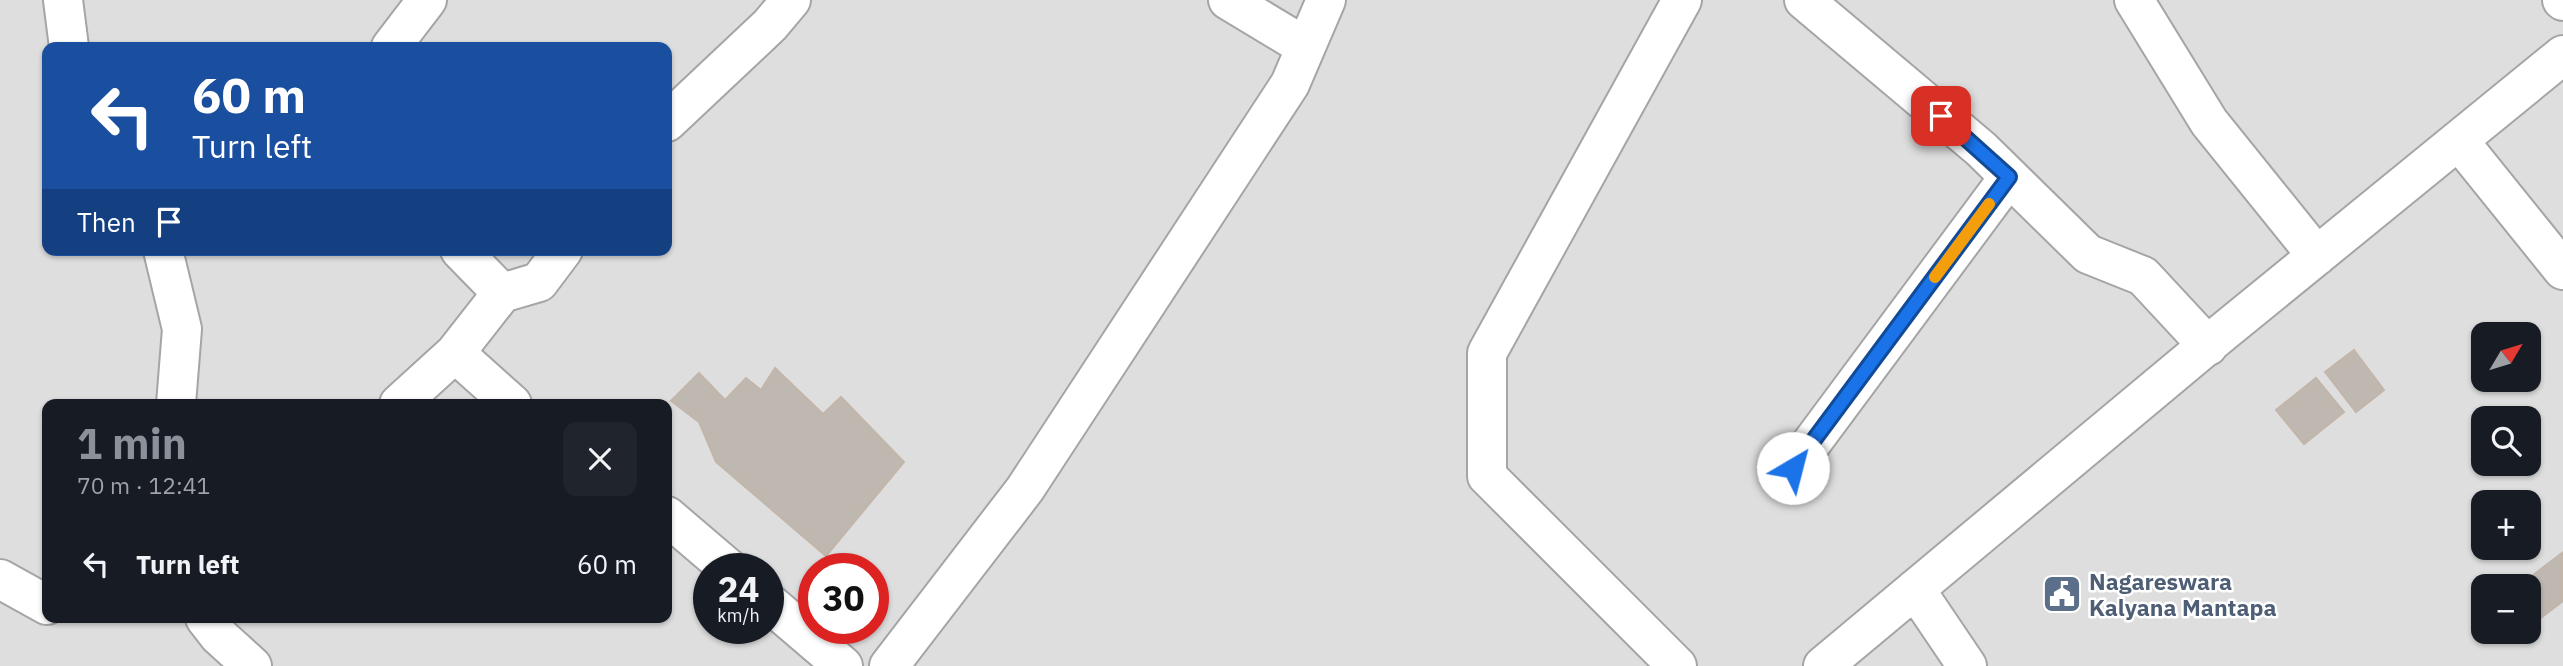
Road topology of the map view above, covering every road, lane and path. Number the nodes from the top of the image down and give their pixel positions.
1 (63, 0) edge
2 (428, 0) edge
3 (791, 0) edge
4 (1228, 0) edge
5 (1326, 0) edge
6 (1682, 0) edge
7 (1804, 0) edge
8 (2134, 0) edge
9 (68, 42) edge
10 (395, 42) edge
11 (1306, 47) junction
12 (2563, 55) edge
13 (672, 117) edge
14 (2459, 141) junction
15 (2009, 177) junction
16 (164, 256) edge
17 (466, 256) edge
18 (558, 256) edge
19 (2317, 256) junction
20 (2563, 270) edge
21 (502, 293) junction
22 (2208, 346) junction
23 (454, 353) junction
24 (177, 399) edge
25 (405, 399) edge
26 (506, 399) edge
27 (1793, 468) dead end
28 (672, 520) edge
29 (710, 553) edge
30 (0, 579) edge
31 (1915, 589) junction
32 (42, 602) edge
33 (784, 615) edge
34 (209, 623) edge
35 (252, 666) edge
36 (844, 666) edge
37 (889, 666) edge
38 (1677, 666) edge
39 (1823, 666) edge
40 (1967, 666) edge

1 - 9 street
2 - 10 street
3 - 13 street
4 - 11 street
5 - 11 street
6 - 38 street
7 - 15 street
8 - 19 street
11 - 37 street
12 - 14 street
14 - 19 street
14 - 20 street
15 - 22 street
15 - 27 street
16 - 24 street
17 - 21 street
18 - 21 street
19 - 22 street
21 - 23 street
22 - 31 street
23 - 25 street
23 - 26 street
28 - 29 street
30 - 32 street
31 - 39 street
31 - 40 street
33 - 36 street
34 - 35 street

